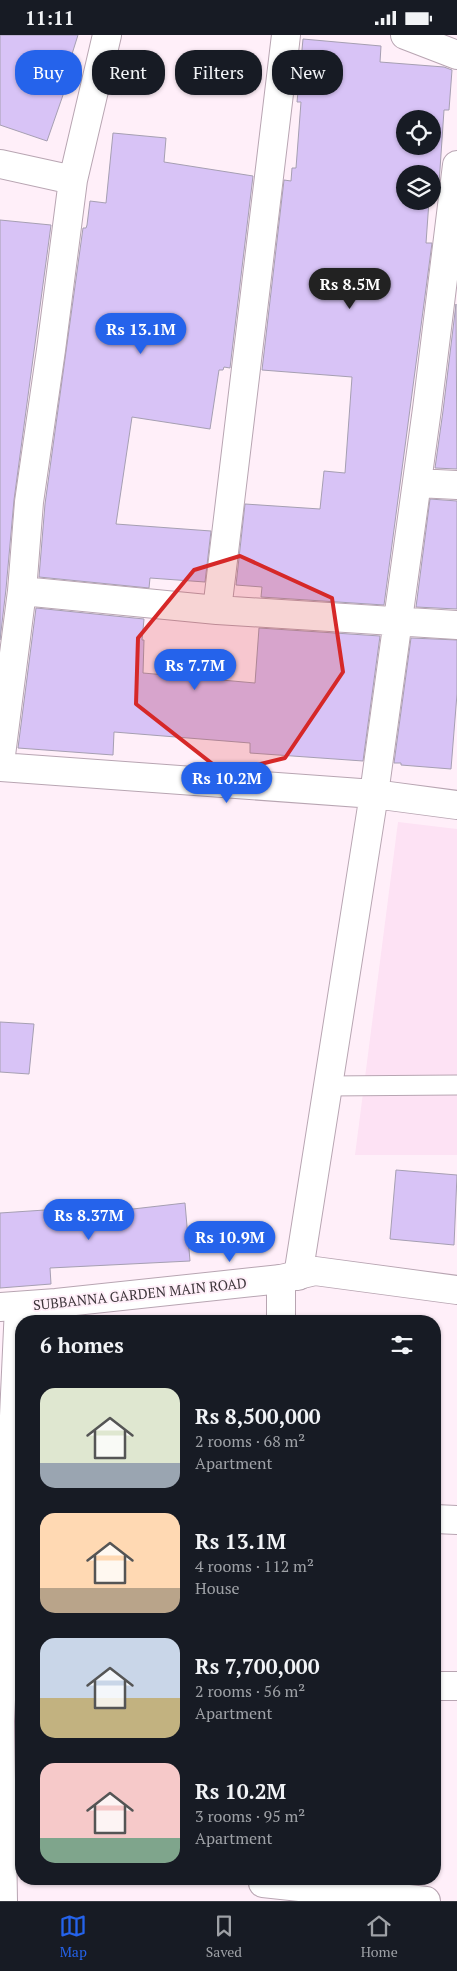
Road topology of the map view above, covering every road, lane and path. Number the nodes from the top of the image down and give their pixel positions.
1 (107, 35) edge
2 (286, 35) edge
3 (405, 35) edge
4 (457, 55) edge
5 (0, 164) edge
6 (457, 165) edge
7 (74, 179) junction
8 (416, 483) junction
9 (457, 485) edge
10 (22, 591) junction
11 (217, 610) junction
12 (397, 620) junction
13 (457, 625) edge
14 (0, 763) edge
15 (0, 767) edge
16 (374, 794) junction
17 (457, 805) edge
18 (457, 1085) edge
19 (328, 1086) junction
20 (289, 1277) junction
21 (457, 1290) edge
22 (10, 1307) edge
23 (282, 1315) edge
24 (441, 1519) edge
25 (457, 1520) edge
26 (441, 1686) edge
27 (457, 1686) edge
28 (262, 1888) edge
29 (4, 1901) edge
30 (426, 1901) edge

1 - 7 street
2 - 11 street
3 - 4 street
5 - 7 street
6 - 8 street
7 - 10 street
8 - 9 street
8 - 12 street
10 - 11 street
10 - 14 street
11 - 12 street
12 - 13 street
12 - 16 street
15 - 16 street
16 - 17 street
16 - 19 street
18 - 19 lane
19 - 20 street
20 - 21 street, SUBBANNA GARDEN MAIN ROAD
20 - 22 street, SUBBANNA GARDEN MAIN ROAD
20 - 23 street
22 - 29 street
24 - 25 street
26 - 27 street
28 - 30 street

